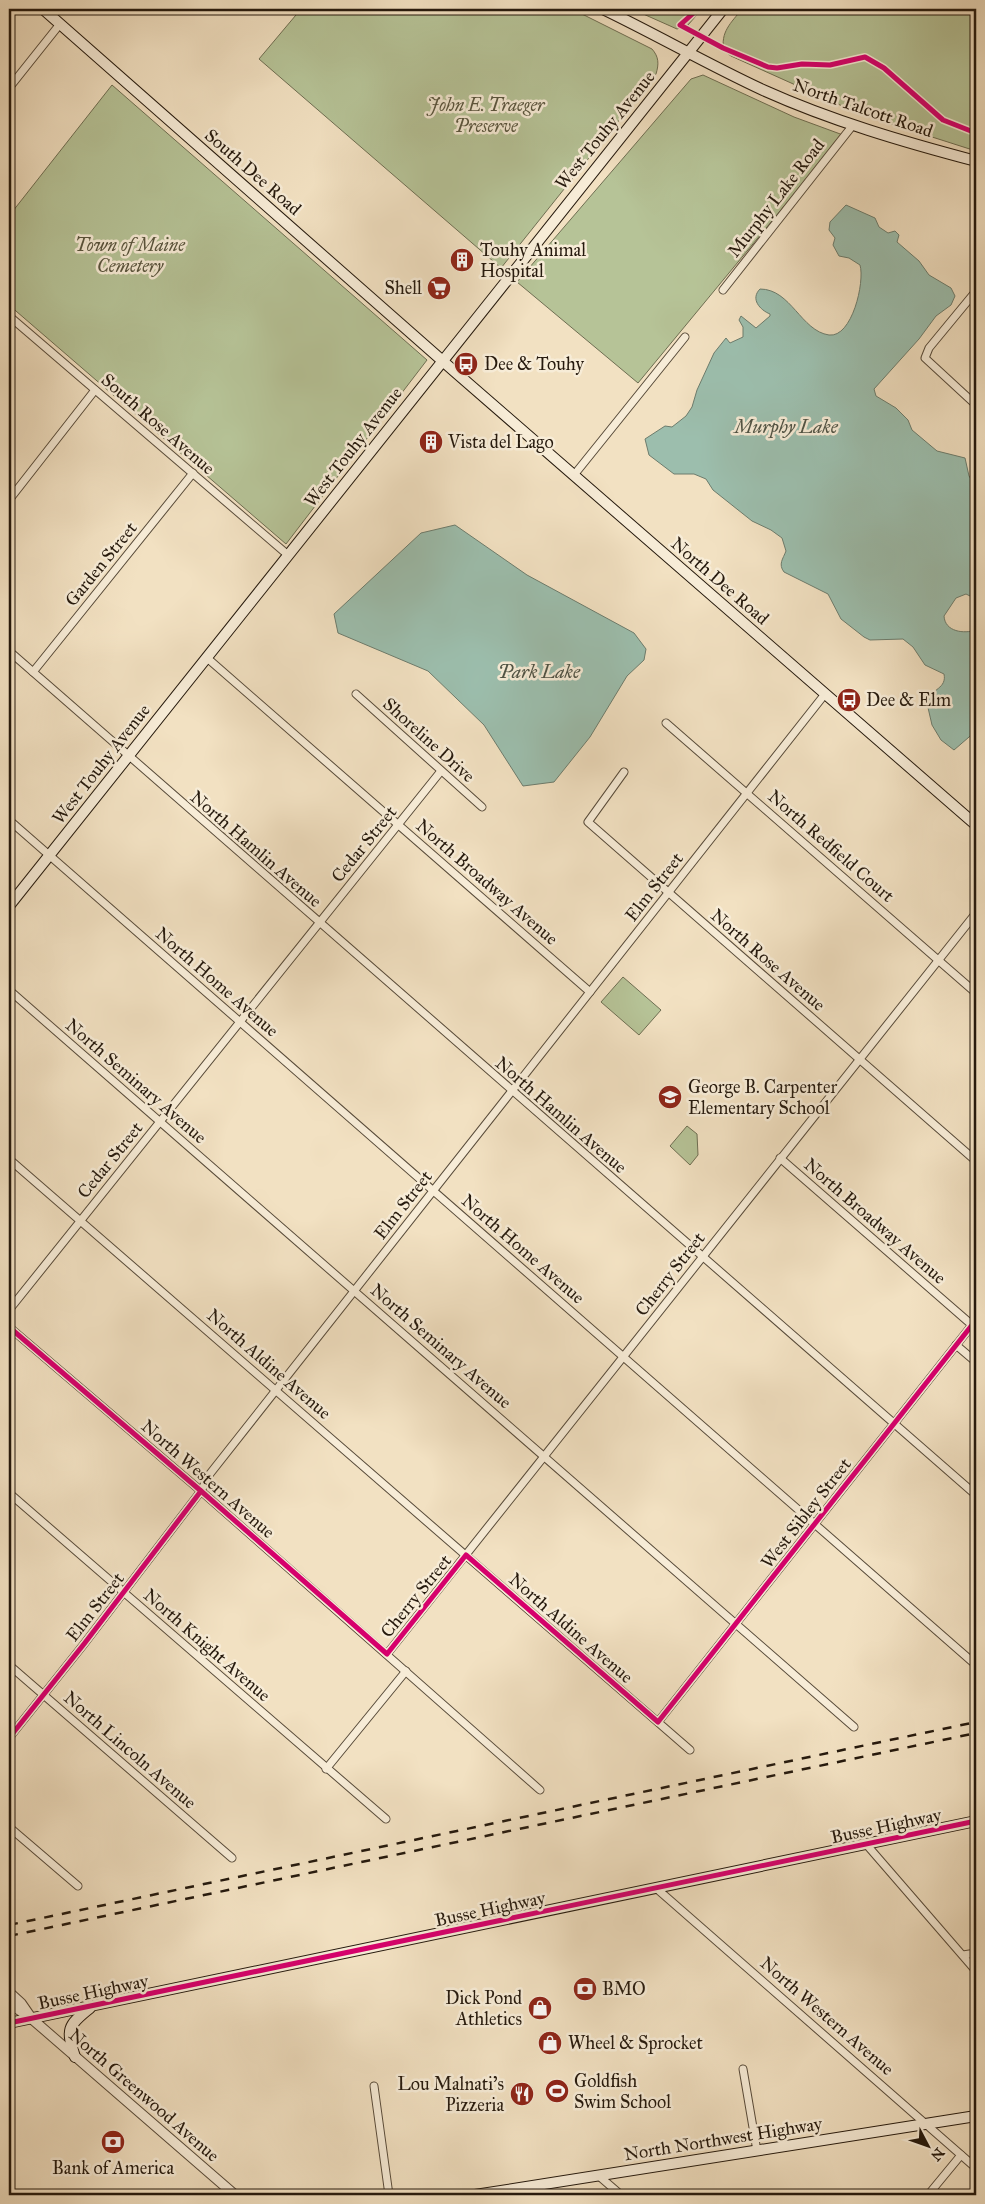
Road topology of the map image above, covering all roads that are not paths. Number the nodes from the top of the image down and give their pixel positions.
1 (43, 9) edge
2 (603, 9) edge
3 (723, 9) edge
4 (60, 24) junction
5 (688, 52) junction
6 (9, 88) edge
7 (853, 126) junction
8 (976, 161) edge
9 (723, 290) dead end
10 (976, 291) edge
11 (9, 316) edge
12 (686, 337) dead end
13 (442, 360) junction
14 (96, 390) junction
15 (976, 405) edge
16 (193, 474) junction
17 (574, 475) junction
18 (9, 500) edge
19 (288, 555) junction
20 (9, 651) edge
21 (206, 657) junction
22 (33, 672) junction
23 (356, 694) dead end
24 (825, 694) junction
25 (666, 722) dead end
26 (128, 756) junction
27 (441, 770) junction
28 (624, 772) dead end
29 (747, 793) junction
30 (482, 807) dead end
31 (9, 820) edge
32 (398, 825) junction
33 (976, 825) edge
34 (49, 855) junction
35 (668, 892) junction
36 (9, 906) edge
37 (976, 913) edge
38 (319, 924) junction
39 (939, 960) junction
40 (9, 990) edge
41 (590, 992) junction
42 (976, 993) edge
43 (241, 1023) junction
44 (860, 1060) junction
45 (512, 1091) junction
46 (161, 1122) junction
47 (780, 1158) junction
48 (9, 1159) edge
49 (976, 1161) edge
50 (433, 1190) junction
51 (80, 1221) junction
52 (702, 1258) junction
53 (354, 1291) junction
54 (9, 1310) edge
55 (974, 1323) edge
56 (9, 1327) edge
57 (956, 1345) junction
58 (624, 1357) junction
59 (976, 1362) edge
60 (276, 1390) junction
61 (894, 1424) junction
62 (545, 1456) junction
63 (201, 1490) junction
64 (9, 1493) edge
65 (976, 1495) edge
66 (815, 1523) junction
67 (466, 1555) junction
68 (124, 1593) junction
69 (736, 1623) junction
70 (387, 1654) junction
71 (9, 1665) edge
72 (976, 1665) edge
73 (406, 1671) junction
74 (44, 1696) junction
75 (658, 1722) junction
76 (854, 1726) dead end
77 (9, 1738) edge
78 (690, 1750) dead end
79 (326, 1769) junction
80 (540, 1790) dead end
81 (386, 1819) dead end
82 (976, 1821) edge
83 (9, 1827) edge
84 (866, 1844) junction
85 (232, 1858) dead end
86 (78, 1886) dead end
87 (656, 1888) junction
88 (976, 1953) edge
89 (963, 1956) junction
90 (976, 1971) edge
91 (9, 1992) edge
92 (9, 2003) edge
93 (92, 2006) junction
94 (32, 2018) junction
95 (9, 2023) edge
96 (75, 2056) junction
97 (743, 2069) dead end
98 (374, 2086) dead end
99 (976, 2116) edge
100 (926, 2124) junction
101 (757, 2150) junction
102 (961, 2155) junction
103 (976, 2168) edge
104 (599, 2176) junction
105 (235, 2195) edge
106 (389, 2195) edge
107 (475, 2195) edge
108 (621, 2195) edge
109 (928, 2195) edge

1 - 4 main road, South Dee Road
2 - 5 main road, North Talcott Road
3 - 5 main road, West Touhy Avenue
4 - 6 street
4 - 13 main road, South Dee Road
5 - 7 main road, North Talcott Road
5 - 13 main road, West Touhy Avenue
7 - 8 main road, North Talcott Road
7 - 9 street, Murphy Lake Road
10 - 15 street
11 - 14 street, South Rose Avenue
12 - 17 street
13 - 17 main road, North Dee Road
13 - 19 main road, West Touhy Avenue
14 - 16 street, South Rose Avenue
14 - 18 street
16 - 19 street, South Rose Avenue
16 - 22 street, Garden Street
17 - 24 main road, North Dee Road
19 - 21 main road, West Touhy Avenue
20 - 22 street, North Hamlin Avenue
21 - 26 main road, West Touhy Avenue
21 - 32 street, North Broadway Avenue
22 - 26 street, North Hamlin Avenue
23 - 27 street, Shoreline Drive
24 - 29 street, Elm Street
24 - 33 main road, North Dee Road
25 - 29 street, North Redfield Court
26 - 34 main road, West Touhy Avenue
26 - 38 street, North Hamlin Avenue
27 - 30 street, Shoreline Drive
27 - 32 street, Cedar Street
28 - 35 street, North Rose Avenue
29 - 35 street, Elm Street
29 - 39 street, North Redfield Court
31 - 34 street, North Home Avenue
32 - 38 street, Cedar Street
32 - 41 street, North Broadway Avenue
34 - 36 main road, West Touhy Avenue
34 - 43 street, North Home Avenue
35 - 41 street, Elm Street
35 - 44 street, North Rose Avenue
37 - 39 street, Cherry Street
38 - 43 street, Cedar Street
38 - 45 street, North Hamlin Avenue
39 - 42 street, North Redfield Court
39 - 44 street, Cherry Street
40 - 46 street, North Seminary Avenue
41 - 45 street, Elm Street
43 - 46 street, Cedar Street
43 - 50 street, North Home Avenue
44 - 47 street, Cherry Street
44 - 49 street, North Rose Avenue
45 - 50 street, Elm Street
45 - 52 street, North Hamlin Avenue
46 - 51 street, Cedar Street
46 - 53 street, North Seminary Avenue
47 - 52 street, Cherry Street
47 - 55 street, North Broadway Avenue
48 - 51 street, North Aldine Avenue
50 - 53 street, Elm Street
50 - 58 street, North Home Avenue
51 - 54 street, Cedar Street
51 - 60 street, North Aldine Avenue
52 - 58 street, Cherry Street
52 - 61 street, North Hamlin Avenue
53 - 60 street, Elm Street
53 - 62 street, North Seminary Avenue
55 - 57 street, West Sibley Street
56 - 63 street, North Western Avenue
57 - 59 street
57 - 61 street, West Sibley Street
58 - 62 street, Cherry Street
58 - 66 street, North Home Avenue
60 - 63 street, Elm Street
60 - 67 street, North Aldine Avenue
61 - 65 street, North Hamlin Avenue
61 - 66 street, West Sibley Street
62 - 67 street, Cherry Street
62 - 69 street, North Seminary Avenue
63 - 68 street, Elm Street
63 - 70 street, North Western Avenue
64 - 68 street, North Knight Avenue
66 - 69 street, West Sibley Street
66 - 72 street, North Home Avenue
67 - 70 street, Cherry Street
67 - 75 street, North Aldine Avenue
68 - 74 street, Elm Street
68 - 79 street, North Knight Avenue
69 - 75 street, West Sibley Street
69 - 76 street, North Seminary Avenue
70 - 73 street, North Western Avenue
71 - 74 street, North Lincoln Avenue
73 - 79 street
73 - 80 street, North Western Avenue
74 - 77 street, Elm Street
74 - 85 street, North Lincoln Avenue
75 - 78 street, North Aldine Avenue
79 - 81 street, North Knight Avenue
82 - 84 main road, Busse Highway
83 - 86 street
84 - 87 main road, Busse Highway
84 - 89 street
87 - 93 main road, Busse Highway
87 - 100 street, North Western Avenue
88 - 89 street
89 - 90 street
91 - 94 street, North Greenwood Avenue
92 - 94 street, North Greenwood Avenue
93 - 94 main road, Busse Highway
93 - 96 main road
94 - 95 main road, Busse Highway
94 - 96 street, North Greenwood Avenue
96 - 105 street, North Greenwood Avenue
97 - 101 street
98 - 106 street
99 - 100 main road, North Northwest Highway
100 - 101 main road, North Northwest Highway
100 - 102 street, North Western Avenue
101 - 104 main road, North Northwest Highway
102 - 103 street, North Western Avenue
102 - 109 street
104 - 107 main road, North Northwest Highway
104 - 108 street

